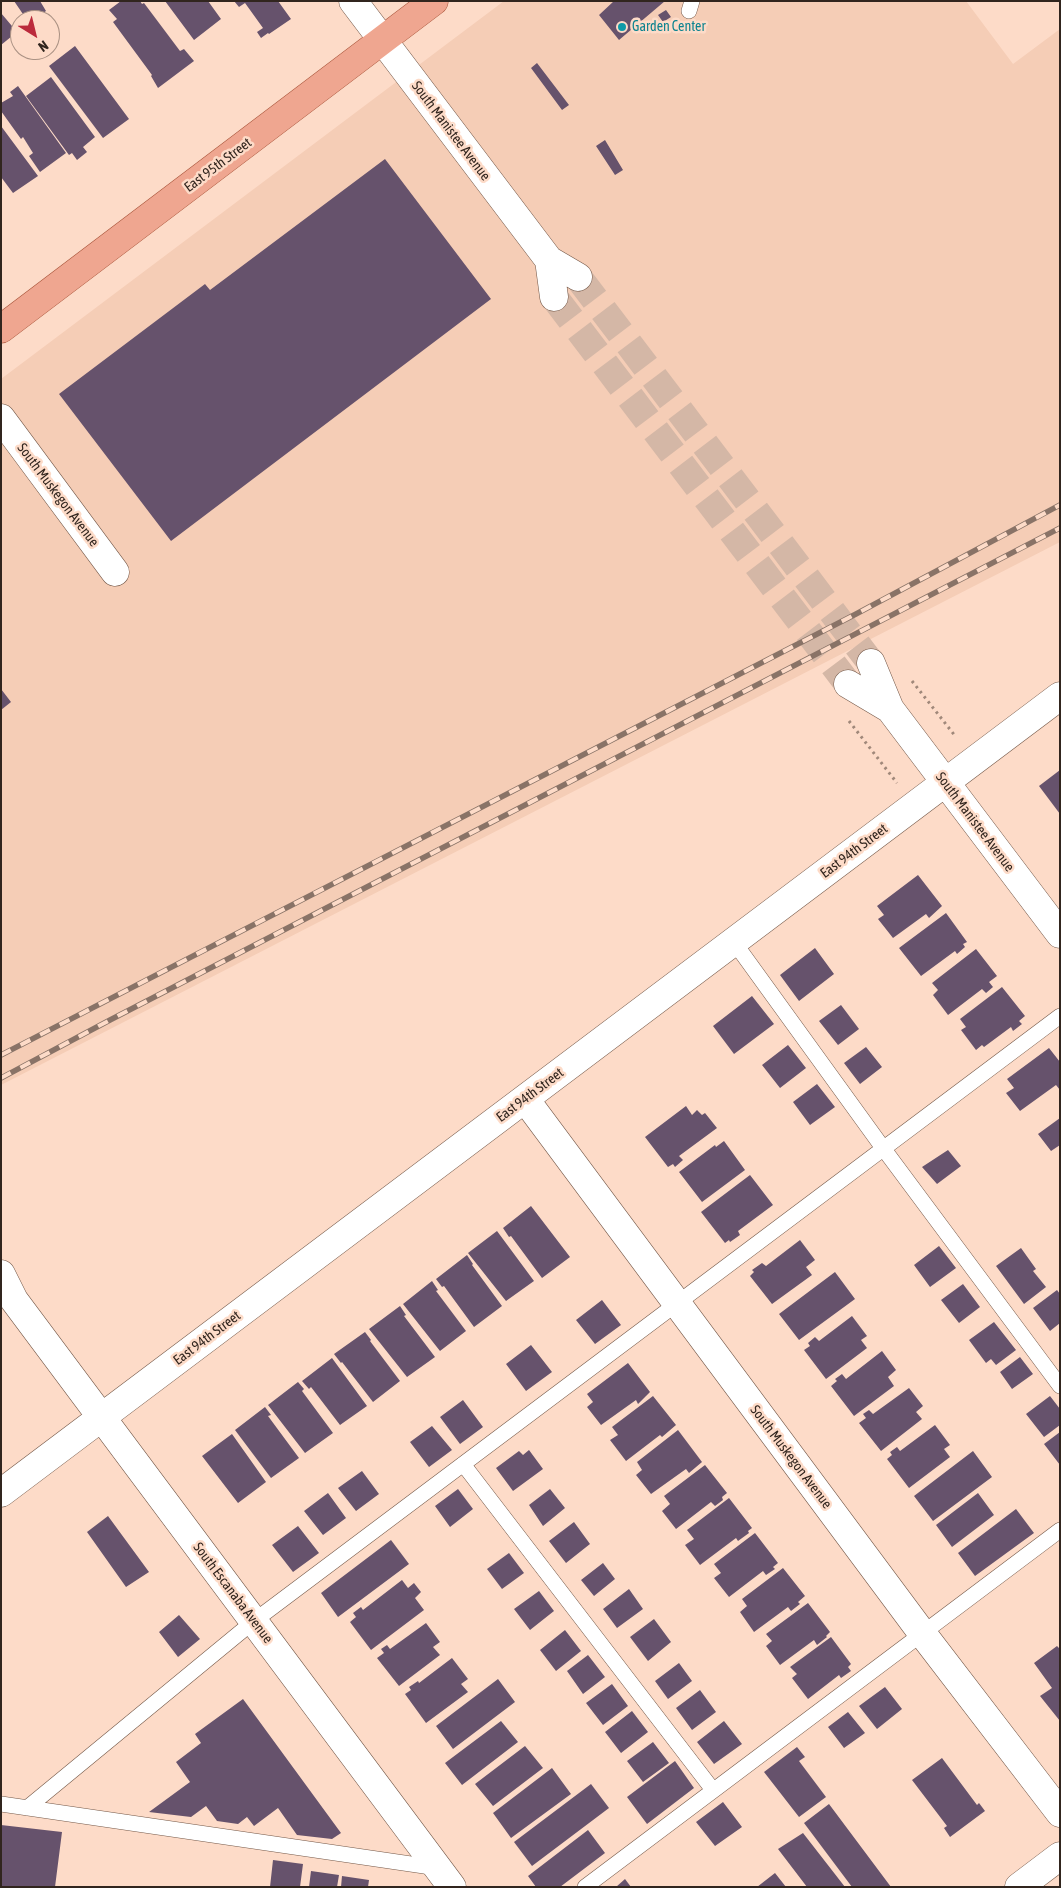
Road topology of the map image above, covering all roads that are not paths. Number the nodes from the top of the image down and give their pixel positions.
1 (352, 1) edge
2 (434, 1) edge
3 (382, 41) junction
4 (549, 260) junction
5 (578, 277) tunnel mouth
6 (554, 298) tunnel mouth
7 (1, 329) edge
8 (1, 418) edge
9 (115, 572) dead end
10 (872, 663) tunnel mouth
11 (848, 684) tunnel mouth
12 (1060, 696) edge
13 (890, 709) junction
14 (945, 782) junction
15 (1060, 934) edge
16 (734, 942) junction
17 (1060, 1016) edge
18 (525, 1099) junction
19 (883, 1148) junction
20 (1, 1274) edge
21 (8, 1295) edge
22 (677, 1303) junction
23 (1060, 1386) edge
24 (102, 1417) junction
25 (463, 1464) junction
26 (1, 1493) edge
27 (1060, 1530) edge
28 (254, 1621) junction
29 (922, 1633) junction
30 (713, 1790) junction
31 (1, 1804) edge
32 (28, 1808) junction
33 (1060, 1813) edge
34 (1060, 1856) edge
35 (445, 1878) edge
36 (585, 1887) edge
37 (1019, 1887) edge

1 - 3 street, South Manistee Avenue
2 - 3 main road, East 95th Street
3 - 4 street, South Manistee Avenue
3 - 7 main road, East 95th Street
4 - 5 street, South Manistee Avenue
4 - 6 street, South Manistee Avenue
8 - 9 street, South Muskegon Avenue
10 - 13 street, South Manistee Avenue
11 - 13 street, South Manistee Avenue
12 - 14 street, East 94th Street
13 - 14 street, South Manistee Avenue
14 - 15 street, South Manistee Avenue
14 - 16 street, East 94th Street
16 - 18 street, East 94th Street
16 - 19 lane
17 - 19 lane
18 - 22 street, South Muskegon Avenue
18 - 24 street, East 94th Street
19 - 22 lane
19 - 23 lane
20 - 21 street, South Escanaba Avenue
21 - 24 street, South Escanaba Avenue
22 - 25 lane
22 - 29 street, South Muskegon Avenue
24 - 26 street, East 94th Street
24 - 28 street, South Escanaba Avenue
25 - 28 lane
25 - 30 lane
27 - 29 lane
28 - 32 lane
28 - 35 street, South Escanaba Avenue
29 - 30 lane
29 - 33 street, South Muskegon Avenue
30 - 36 lane
31 - 32 lane
32 - 35 lane
34 - 37 street

